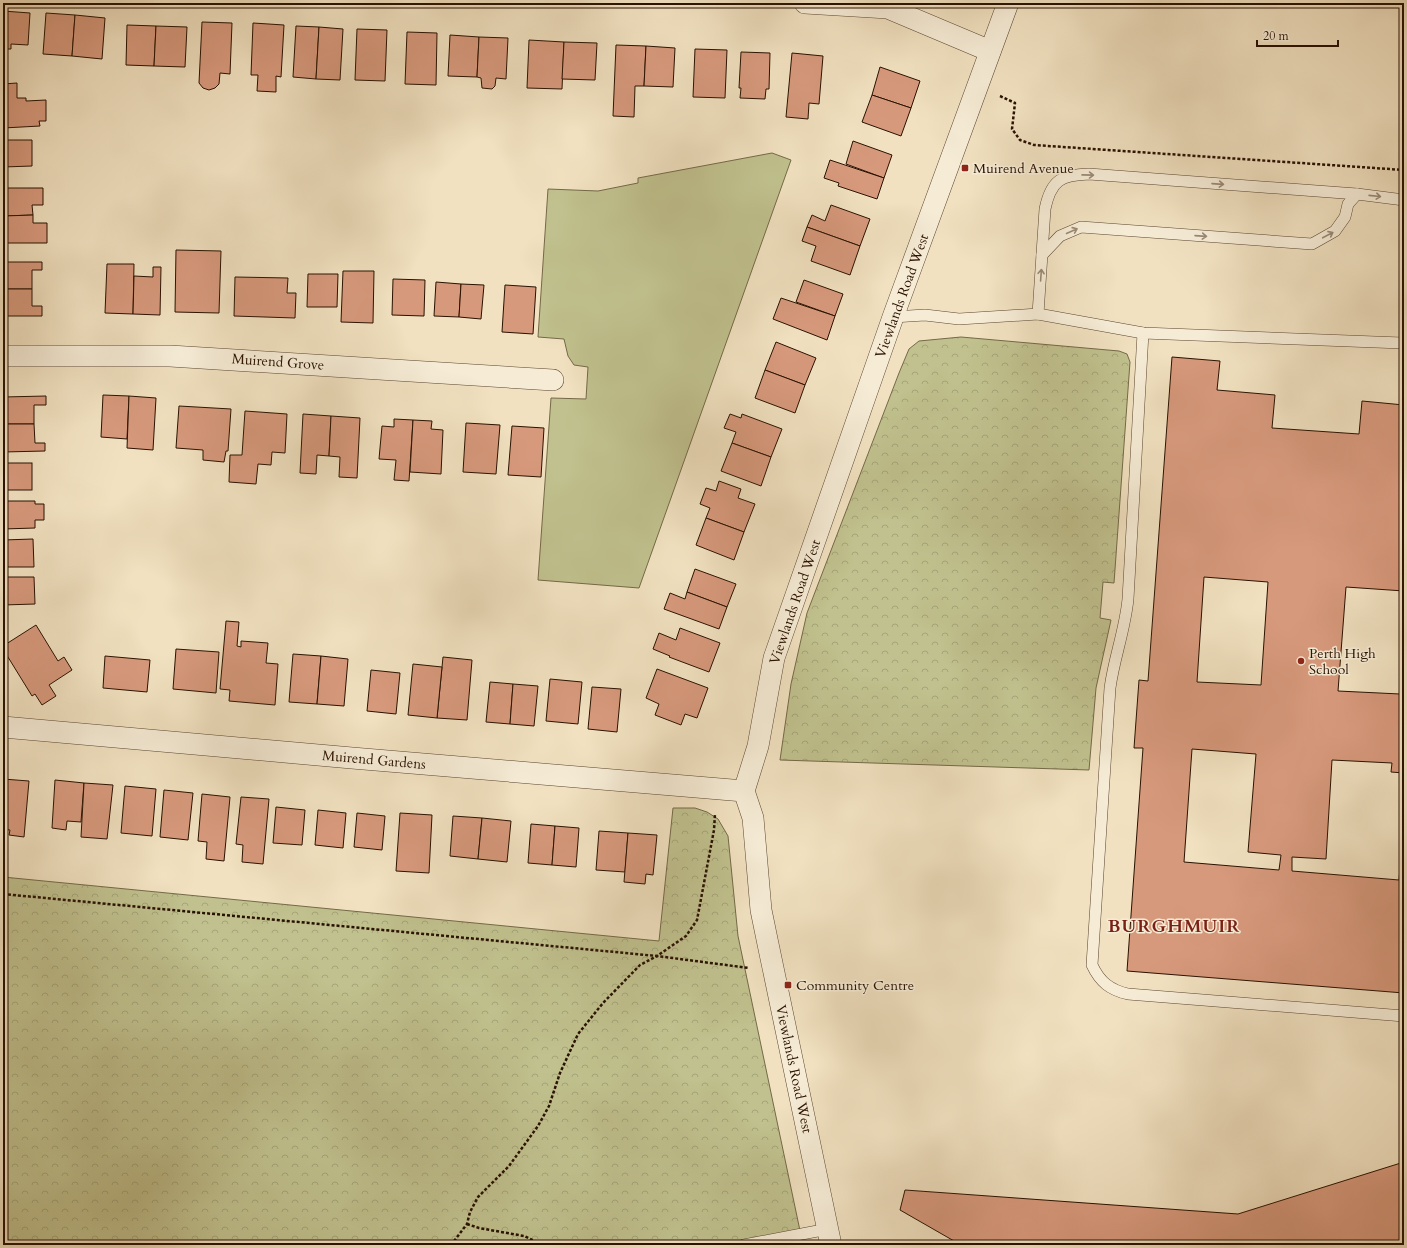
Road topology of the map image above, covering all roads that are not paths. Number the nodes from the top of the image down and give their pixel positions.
1 (805, 3) edge
2 (1008, 3) edge
3 (990, 51) junction
4 (1357, 194) junction
5 (1404, 200) edge
6 (1042, 255) junction
7 (1038, 314) junction
8 (893, 317) junction
9 (1143, 333) junction
10 (1403, 342) edge
11 (3, 356) edge
12 (553, 380) dead end
13 (3, 727) edge
14 (744, 791) junction
15 (1404, 1016) edge
16 (830, 1237) edge
17 (744, 1245) edge

1 - 3 street
2 - 3 street, Viewlands Road West
3 - 8 street, Viewlands Road West
4 -> 5 lane
6 -> 4 lane
6 -> 4 lane
7 -> 6 lane
7 - 8 lane
7 - 9 lane
8 - 14 street, Viewlands Road West
9 - 10 lane
9 - 15 lane
11 - 12 street, Muirend Grove
13 - 14 street, Muirend Gardens
14 - 16 street, Viewlands Road West
16 - 17 lane

